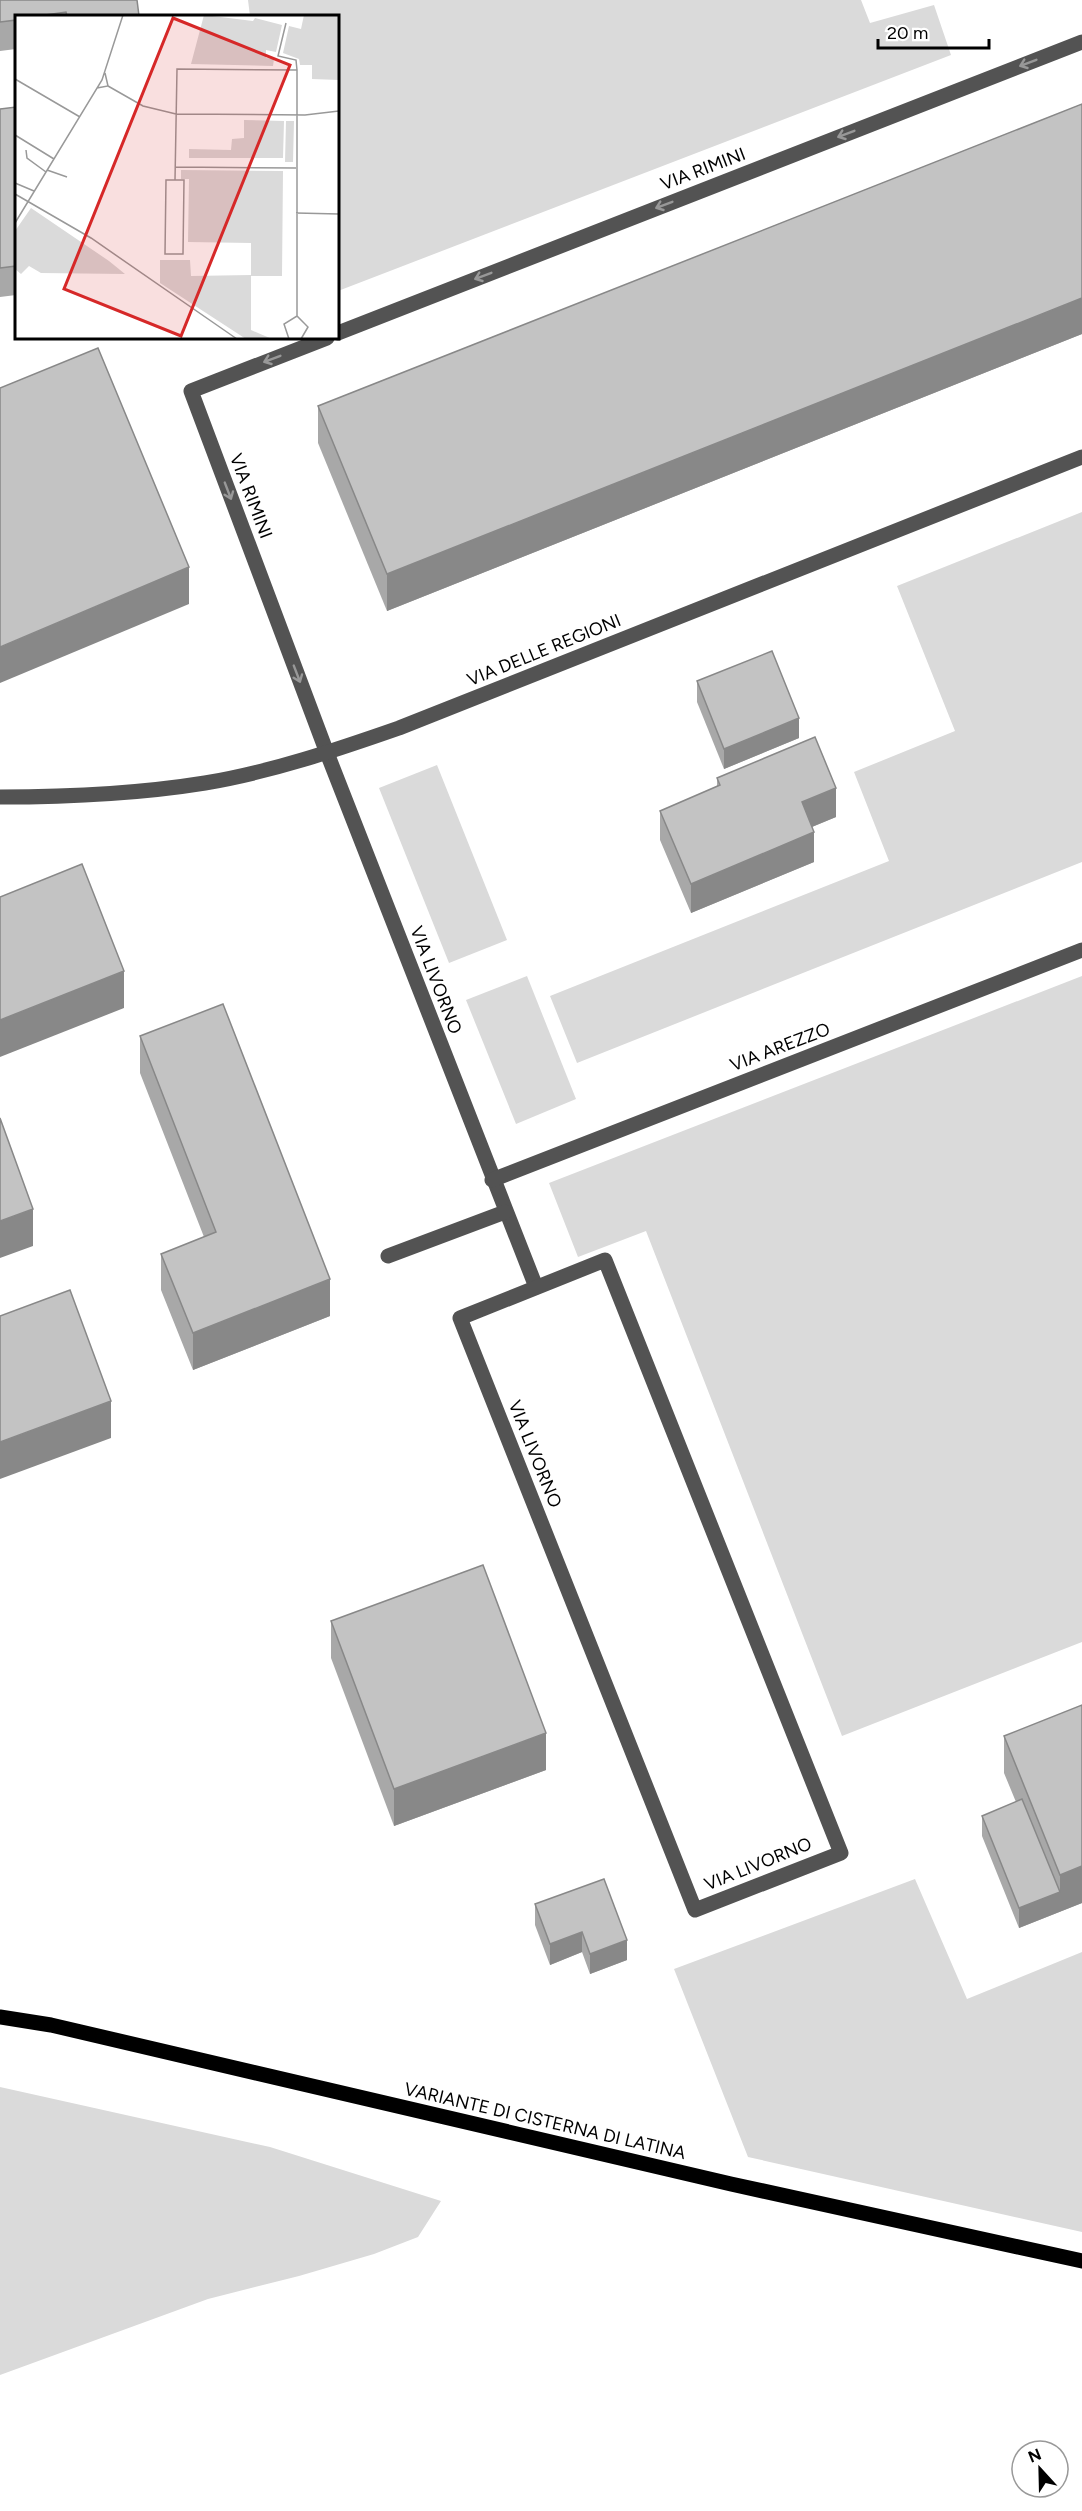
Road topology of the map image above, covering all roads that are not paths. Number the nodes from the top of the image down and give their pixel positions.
1 (1082, 42) edge
2 (339, 333) edge
3 (324, 339) edge
4 (1082, 458) edge
5 (327, 753) junction
6 (0, 797) edge
7 (1082, 950) edge
8 (492, 1180) junction
9 (505, 1212) junction
10 (388, 1256) dead end
11 (536, 1287) junction
12 (0, 2017) edge
13 (1082, 2261) edge

1 -> 2 street, VIA RIMINI
3 -> 5 street, VIA RIMINI
4 - 5 street, VIA DELLE REGIONI
5 - 6 street, VIA DELLE REGIONI
5 - 8 street, VIA LIVORNO
7 - 8 street, VIA AREZZO
8 - 9 street, VIA LIVORNO
9 - 10 street
9 - 11 street, VIA LIVORNO
11 - 11 street, VIA LIVORNO
12 - 13 main road, VARIANTE DI CISTERNA DI LATINA

